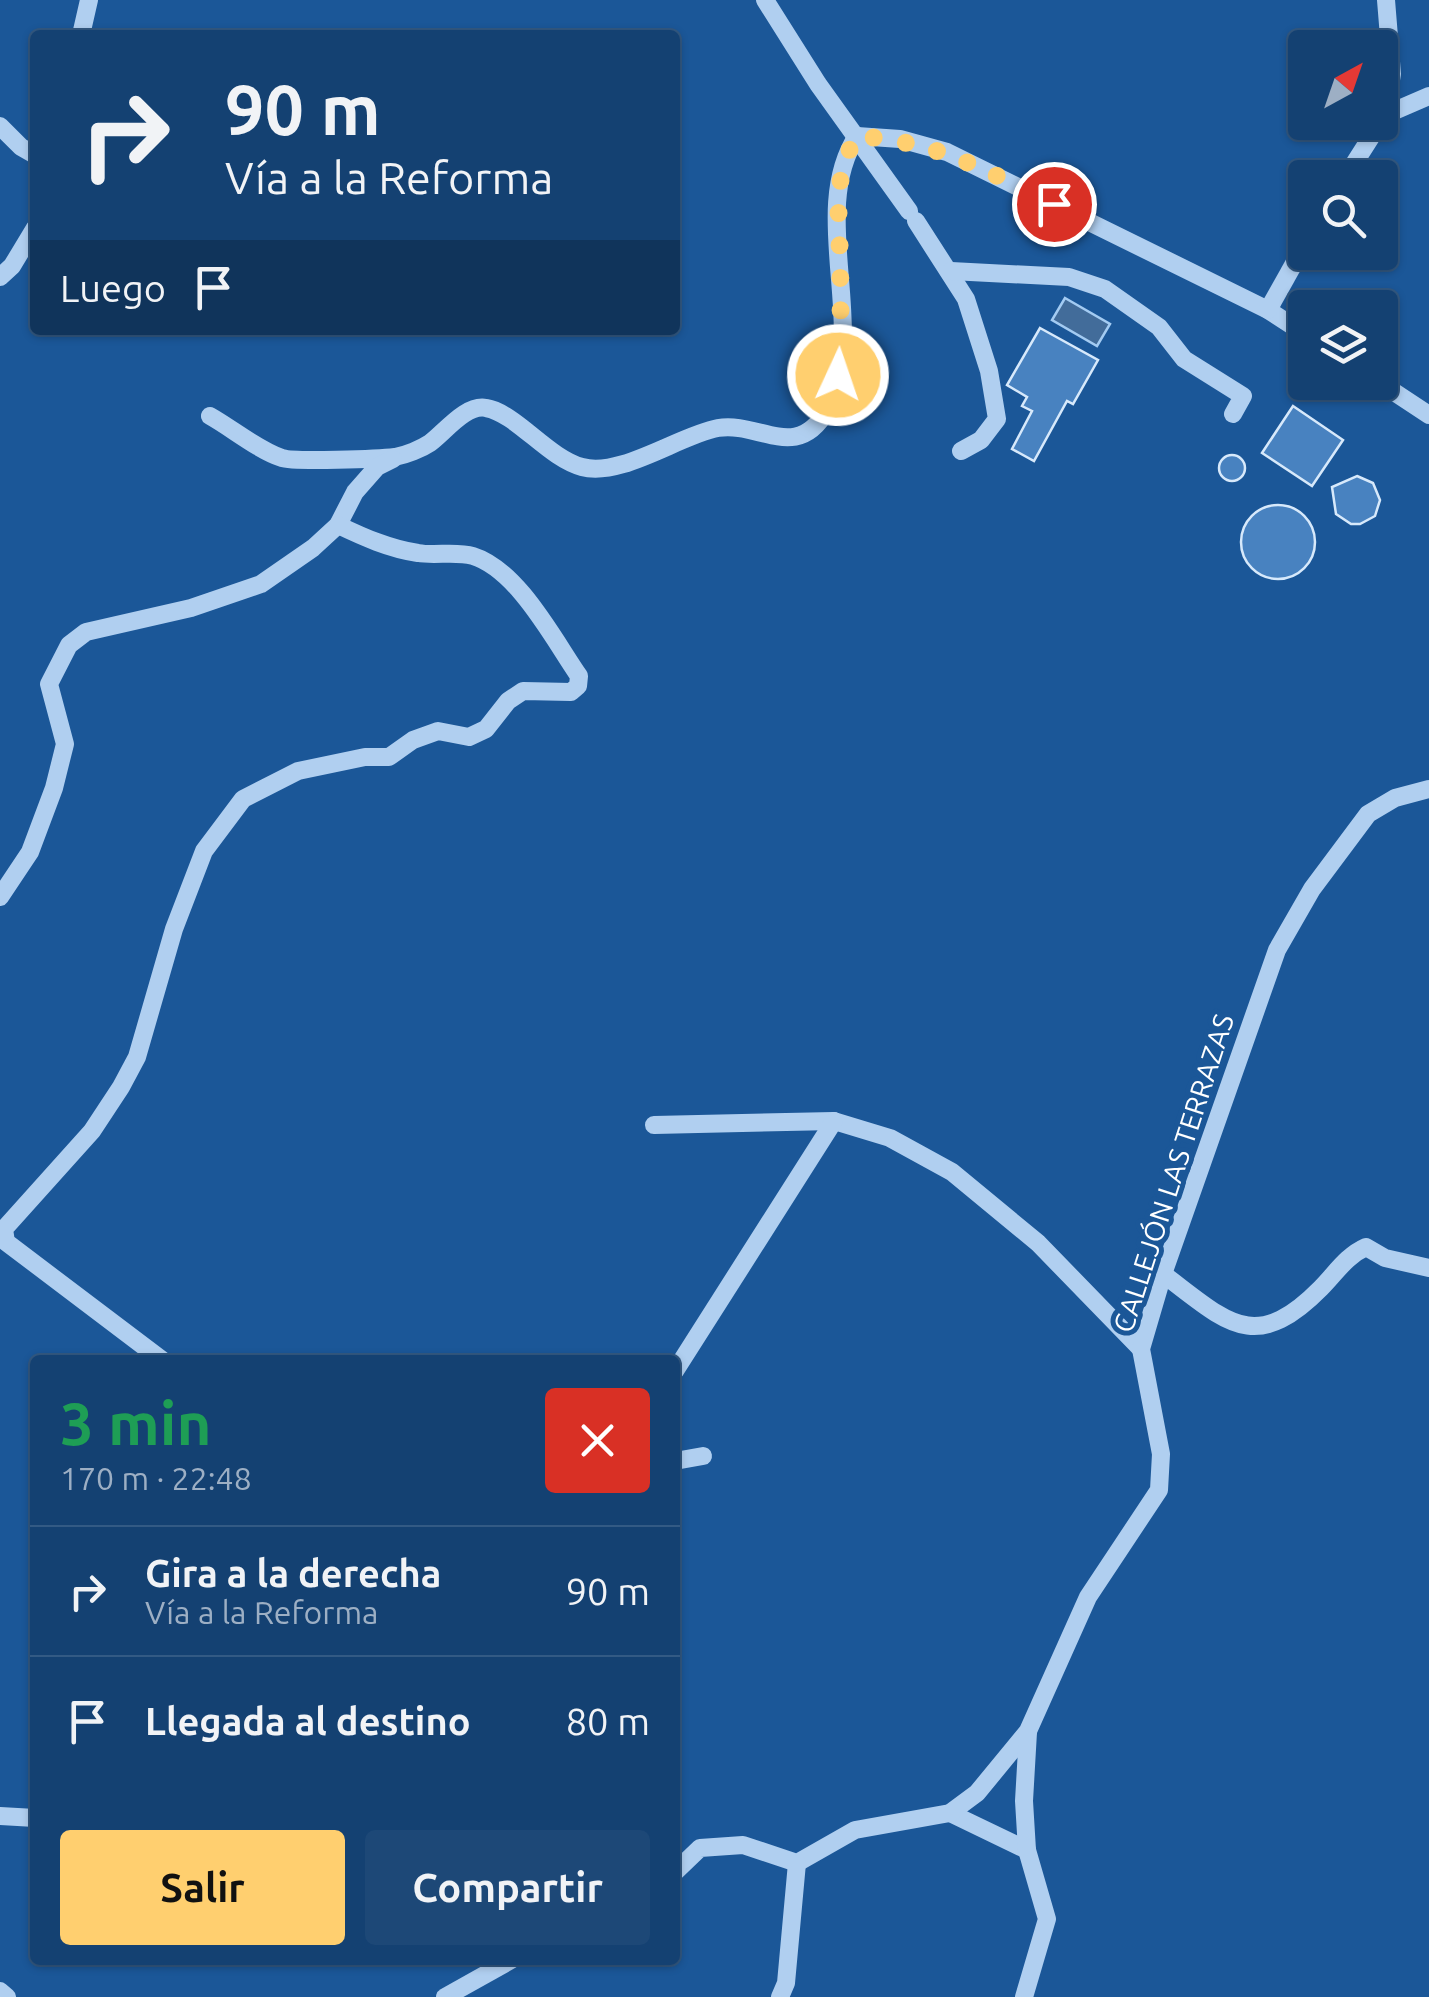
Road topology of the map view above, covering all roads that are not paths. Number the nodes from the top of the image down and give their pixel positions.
1 (89, 0) edge
2 (765, 0) edge
3 (1386, 0) edge
4 (81, 30) edge
5 (1388, 30) edge
6 (1429, 96) edge
7 (1398, 109) edge
8 (0, 126) edge
9 (857, 136) junction
10 (30, 151) edge
11 (30, 236) edge
12 (1290, 270) edge
13 (951, 271) junction
14 (0, 277) edge
15 (1268, 310) junction
16 (1288, 323) edge
17 (1398, 394) edge
18 (1233, 414) dead end
19 (1429, 415) edge
20 (210, 416) dead end
21 (961, 451) dead end
22 (398, 457) junction
23 (338, 525) junction
24 (1429, 789) edge
25 (0, 897) edge
26 (834, 1122) junction
27 (654, 1126) dead end
28 (1429, 1268) edge
29 (1164, 1274) junction
30 (1142, 1349) junction
31 (155, 1355) edge
32 (680, 1363) edge
33 (702, 1456) dead end
34 (680, 1460) edge
35 (1028, 1731) junction
36 (950, 1814) junction
37 (0, 1816) edge
38 (30, 1820) edge
39 (1027, 1850) junction
40 (797, 1863) junction
41 (680, 1867) edge
42 (502, 1965) edge
43 (0, 1991) edge
44 (7, 1997) edge
45 (445, 1997) edge
46 (780, 1997) edge
47 (1024, 1997) edge

1 - 4 street
2 - 9 street
3 - 5 street
6 - 7 street
8 - 10 street
9 - 13 street
9 - 15 street
9 - 22 street
11 - 14 street
12 - 15 street
13 - 18 street
13 - 21 street
15 - 16 street
17 - 19 street
20 - 22 street
22 - 23 street
23 - 25 street
23 - 31 street
24 - 29 street, CALLEJÓN LAS TERRAZAS
26 - 27 street
26 - 30 street
26 - 32 street
28 - 29 street
29 - 30 street, CALLEJÓN LAS TERRAZAS
30 - 35 street, CALLEJÓN LAS TERRAZAS
33 - 34 street
35 - 36 street
35 - 39 street
36 - 39 street
36 - 40 street
37 - 38 street
39 - 47 street
40 - 41 street
40 - 46 street
42 - 45 street
43 - 44 street

